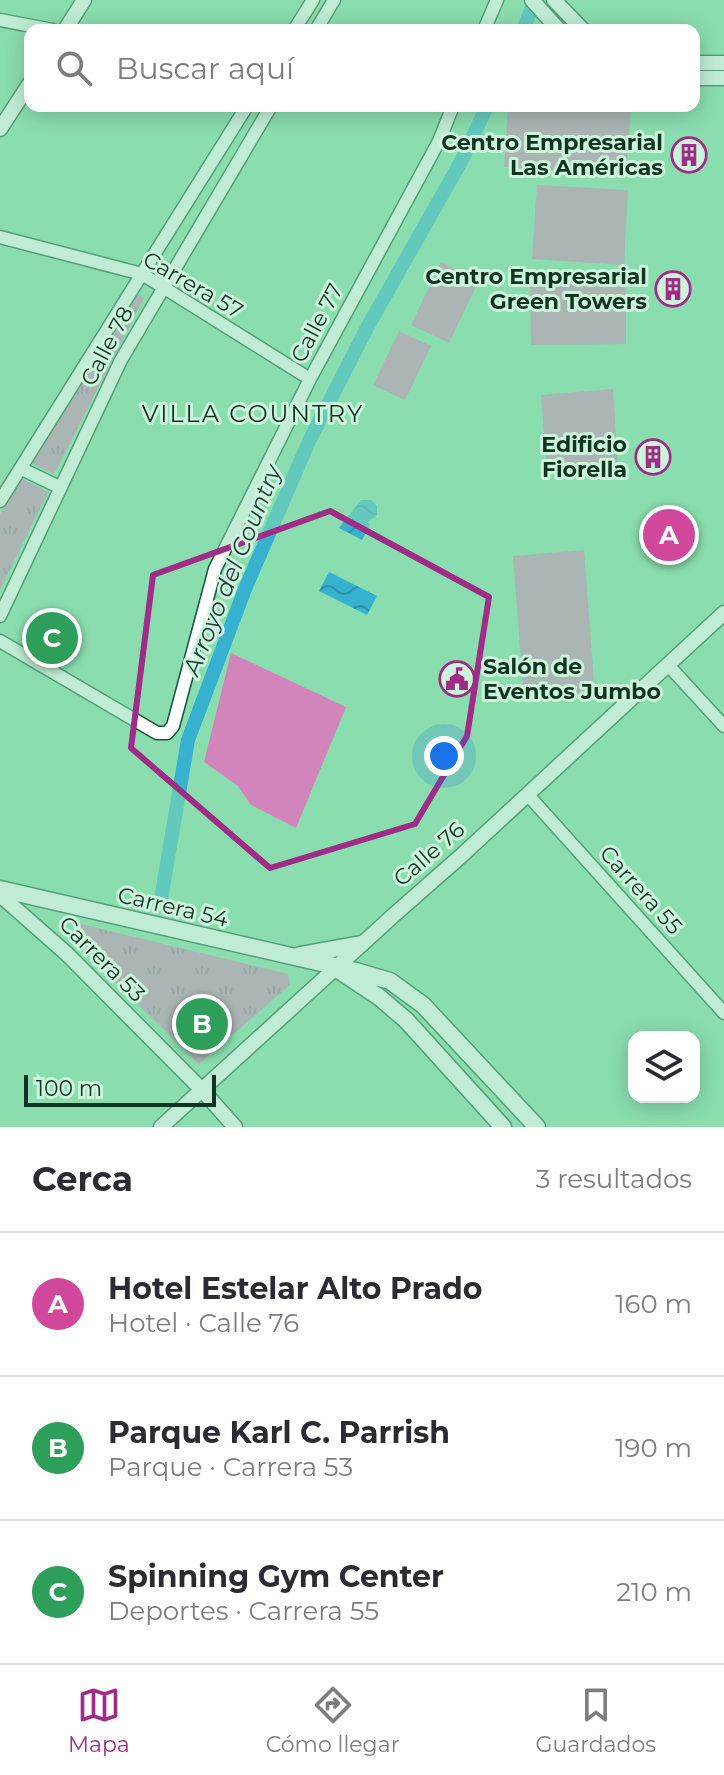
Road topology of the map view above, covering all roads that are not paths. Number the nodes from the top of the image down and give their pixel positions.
1 (84, 0) edge
2 (313, 0) edge
3 (334, 0) edge
4 (497, 0) edge
5 (532, 0) edge
6 (556, 2) edge
7 (0, 20) edge
8 (69, 24) edge
9 (298, 24) edge
10 (320, 24) edge
11 (487, 24) edge
12 (554, 24) edge
13 (577, 24) edge
14 (24, 25) edge
15 (700, 63) edge
16 (724, 63) edge
17 (700, 78) edge
18 (724, 78) edge
19 (24, 92) edge
20 (243, 112) edge
21 (267, 112) edge
22 (451, 112) edge
23 (0, 129) edge
24 (0, 237) edge
25 (142, 274) junction
26 (163, 286) junction
27 (310, 379) junction
28 (22, 469) junction
29 (59, 487) junction
30 (0, 501) edge
31 (724, 613) edge
32 (0, 616) edge
33 (0, 641) edge
34 (668, 665) junction
35 (724, 726) edge
36 (528, 795) junction
37 (0, 892) edge
38 (361, 944) junction
39 (284, 956) junction
40 (335, 968) junction
41 (724, 1013) edge
42 (202, 1090) junction
43 (508, 1096) junction
44 (491, 1114) junction
45 (161, 1127) edge
46 (235, 1127) edge
47 (503, 1127) edge
48 (537, 1127) edge

1 - 8 street
2 - 9 street
3 - 10 street
4 - 11 street
5 - 12 street
6 - 13 street
7 - 14 street
15 - 16 street
17 - 18 street
19 - 23 street
20 - 25 street, Calle 78
21 - 26 street, Calle 78
22 - 27 street, Calle 77
24 - 25 street, Carrera 57
25 - 26 street, Carrera 57
25 - 28 street, Calle 78
26 - 27 street, Carrera 57
26 - 29 street, Calle 78
27 - 33 street, Calle 77
28 - 29 street
28 - 30 street, Calle 78
29 - 32 street, Calle 78
31 - 34 street, Calle 76
34 - 35 street
34 - 36 street, Calle 76
36 - 38 street, Calle 76
36 - 41 street, Carrera 55
37 - 39 main road, Carrera 54
37 - 42 street, Carrera 53
38 - 39 main road
38 - 40 street, Calle 76
39 - 40 main road, Carrera 54
40 - 42 street, Calle 76
40 - 43 main road, Carrera 54
40 - 44 main road, Carrera 54
42 - 45 street, Calle 76
42 - 46 street, Carrera 53
43 - 44 main road
43 - 48 main road, Carrera 54
44 - 47 main road, Carrera 54

